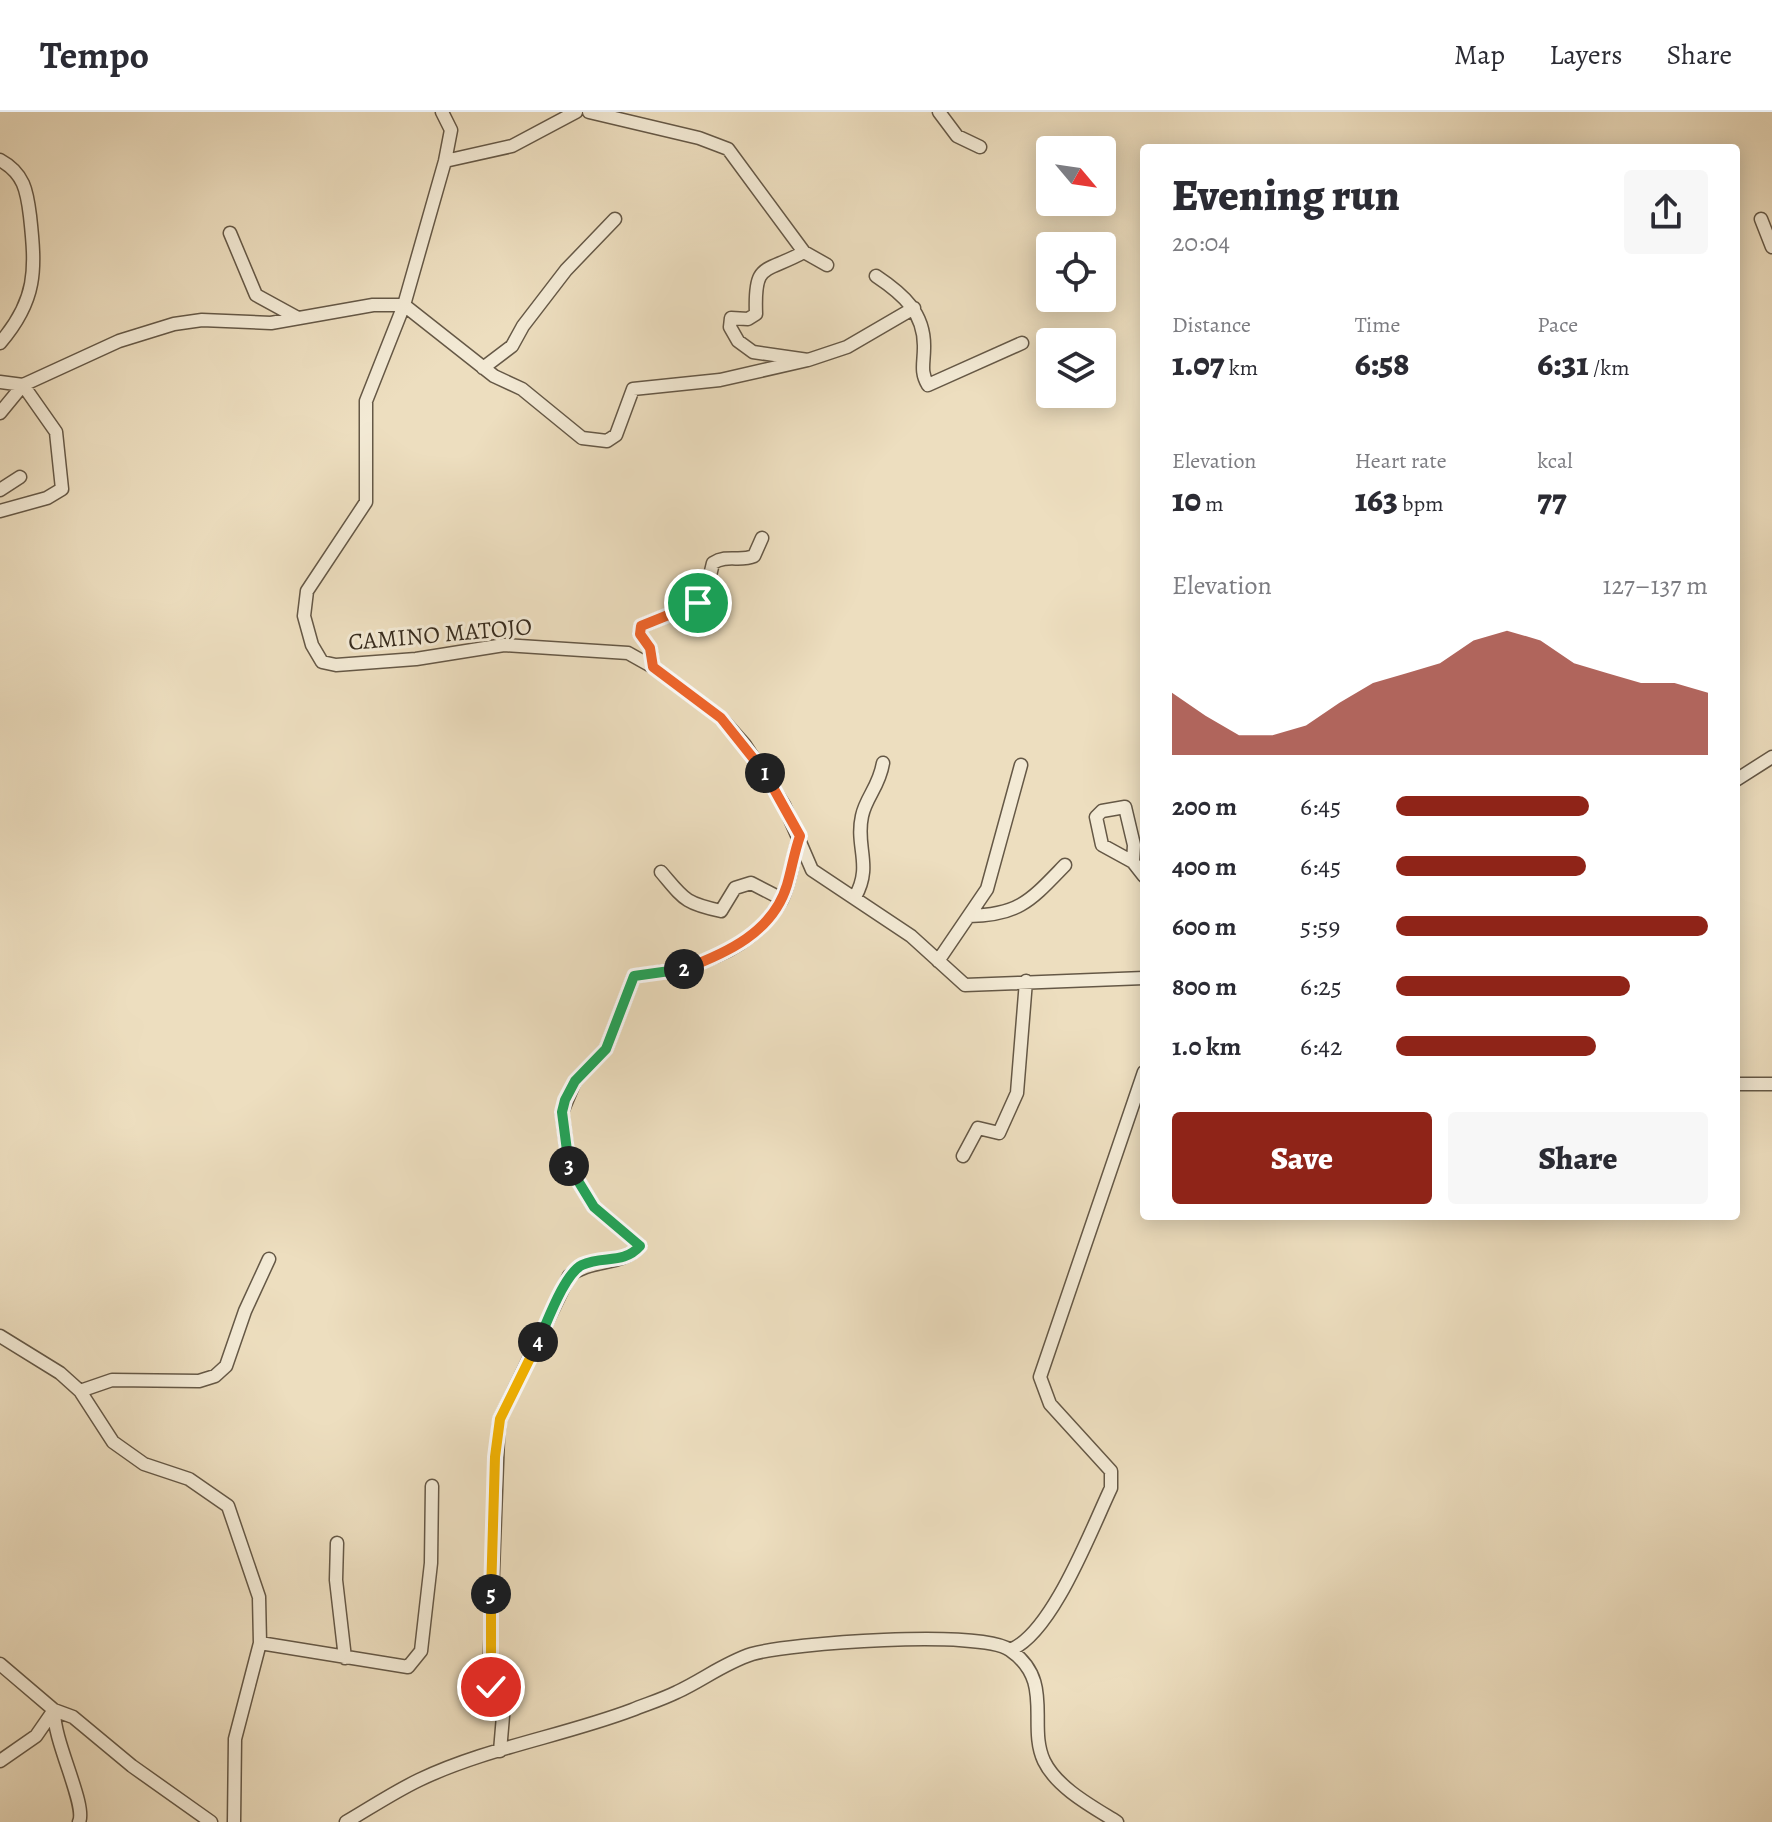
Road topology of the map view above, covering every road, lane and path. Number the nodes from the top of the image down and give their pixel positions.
1 (442, 112) edge
2 (576, 112) edge
3 (589, 112) edge
4 (939, 112) edge
5 (980, 147) dead end
6 (0, 160) edge
7 (445, 161) junction
8 (615, 219) dead end
9 (1761, 219) dead end
10 (230, 233) dead end
11 (1772, 247) edge
12 (804, 252) junction
13 (827, 265) dead end
14 (876, 276) dead end
15 (404, 305) junction
16 (914, 308) junction
17 (298, 318) junction
18 (0, 343) edge
19 (1022, 343) dead end
20 (808, 360) junction
21 (483, 368) junction
22 (0, 382) edge
23 (23, 385) junction
24 (0, 413) edge
25 (20, 477) dead end
26 (0, 490) edge
27 (0, 511) edge
28 (762, 538) dead end
29 (653, 667) junction
30 (1772, 757) edge
31 (883, 763) dead end
32 (1021, 765) dead end
33 (1740, 777) edge
34 (800, 836) junction
35 (1133, 862) junction
36 (1065, 865) dead end
37 (1140, 871) edge
38 (661, 872) dead end
39 (855, 897) junction
40 (782, 899) junction
41 (969, 916) junction
42 (938, 961) junction
43 (1140, 978) edge
44 (1026, 981) junction
45 (1140, 1084) edge
46 (1740, 1084) edge
47 (1772, 1084) edge
48 (963, 1156) dead end
49 (269, 1259) dead end
50 (0, 1336) edge
51 (80, 1391) junction
52 (432, 1486) dead end
53 (337, 1543) dead end
54 (260, 1643) junction
55 (1010, 1650) junction
56 (345, 1658) junction
57 (0, 1664) edge
58 (54, 1710) junction
59 (500, 1751) junction
60 (0, 1761) edge
61 (79, 1822) edge
62 (211, 1822) edge
63 (234, 1822) edge
64 (346, 1822) edge
65 (1117, 1822) edge

1 - 7 street, CAMINO MATOJO
2 - 7 street
3 - 12 street
4 - 5 street
6 - 18 street
7 - 15 street, CAMINO MATOJO
8 - 21 street
9 - 11 street
10 - 17 street
12 - 13 street
12 - 20 street
14 - 16 street
15 - 17 street
15 - 21 street
15 - 29 street, CAMINO MATOJO
16 - 19 street
16 - 20 street
17 - 23 street
20 - 21 street
22 - 23 street
23 - 24 street
23 - 27 street
25 - 26 street
28 - 29 street
29 - 34 street, CAMINO MATOJO
30 - 33 street
31 - 39 street
32 - 41 street
34 - 39 street, CAMINO MATOJO
34 - 40 street
35 - 35 street
35 - 37 street
36 - 41 street
38 - 40 street
39 - 42 street, CAMINO MATOJO
40 - 59 street
41 - 42 street
42 - 44 street, CAMINO MATOJO
43 - 44 street, CAMINO MATOJO
44 - 48 street
45 - 55 street
46 - 47 street
49 - 51 street
50 - 51 street
51 - 54 street
52 - 56 street
53 - 56 street
54 - 56 street
54 - 63 street
55 - 59 street
55 - 65 street
57 - 58 street
58 - 60 street
58 - 61 street
58 - 62 street
59 - 64 street

